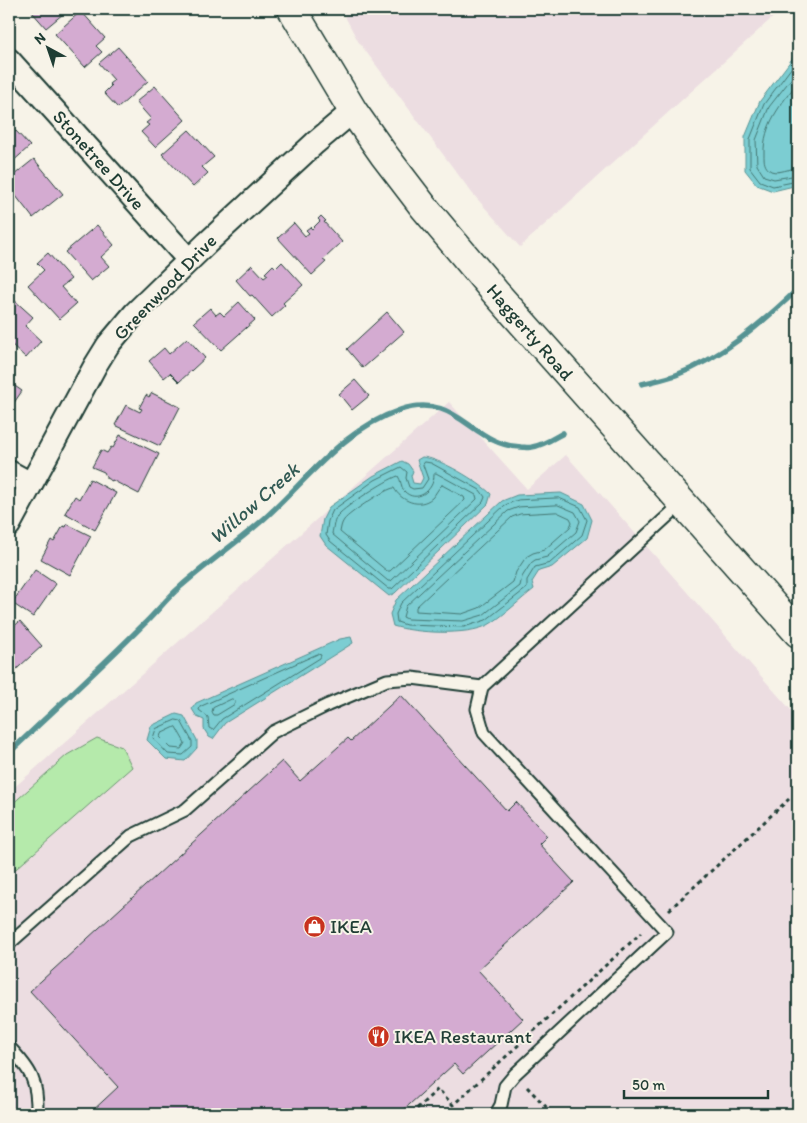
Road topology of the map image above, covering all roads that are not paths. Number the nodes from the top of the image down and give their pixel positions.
1 (292, 9) edge
2 (9, 60) edge
3 (353, 111) junction
4 (189, 260) junction
5 (9, 472) edge
6 (31, 484) junction
7 (682, 504) junction
8 (9, 525) edge
9 (798, 632) edge
10 (482, 688) junction
11 (9, 944) edge
12 (9, 1047) edge
13 (37, 1114) edge
14 (496, 1114) edge

1 - 3 main road, Haggerty Road
2 - 4 street, Stonetree Drive
3 - 4 street, Greenwood Drive
3 - 7 main road, Haggerty Road
4 - 6 street, Greenwood Drive
5 - 6 street
6 - 8 street, Greenwood Drive
7 - 9 main road, Haggerty Road
7 - 10 lane
10 - 11 lane
10 - 14 lane
12 - 13 lane

